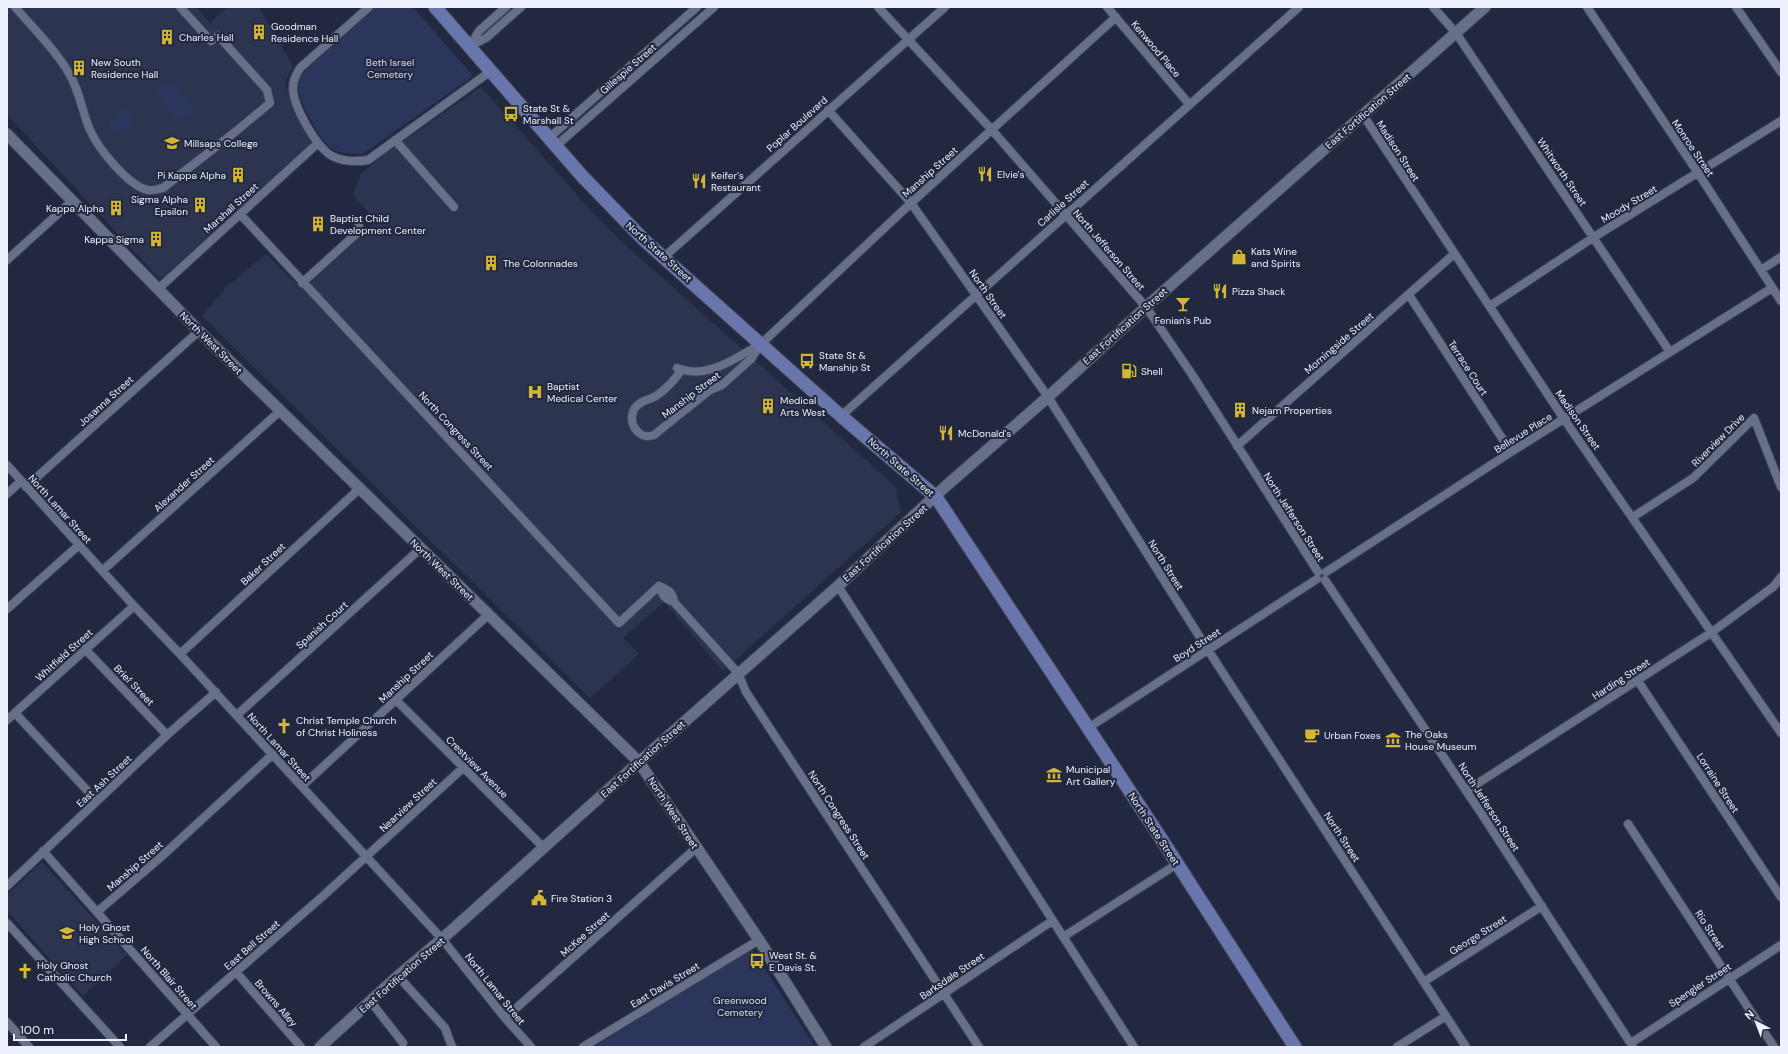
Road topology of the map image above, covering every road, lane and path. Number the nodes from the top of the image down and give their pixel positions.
1 (14, 7) edge
2 (180, 7) edge
3 (369, 7) edge
4 (435, 7) edge
5 (506, 7) edge
6 (521, 7) edge
7 (697, 7) edge
8 (714, 7) edge
9 (878, 7) edge
10 (945, 7) edge
11 (1300, 7) edge
12 (1433, 7) edge
13 (1486, 7) edge
14 (1587, 7) edge
15 (1736, 7) edge
16 (1108, 8) edge
17 (1116, 17) junction
18 (1456, 33) junction
19 (907, 40) junction
20 (470, 46) junction
21 (491, 71) junction
22 (1781, 72) edge
23 (1189, 104) junction
24 (828, 110) junction
25 (1363, 115) junction
26 (1781, 121) edge
27 (992, 130) junction
28 (7, 134) edge
29 (395, 140) junction
30 (552, 142) junction
31 (318, 143) junction
32 (1698, 173) junction
33 (72, 201) junction
34 (911, 203) junction
35 (454, 207) dead end
36 (240, 214) junction
37 (1066, 215) junction
38 (357, 220) dead end
39 (1594, 237) junction
40 (1454, 254) junction
41 (664, 257) junction
42 (1781, 258) edge
43 (7, 260) edge
44 (1761, 270) junction
45 (302, 283) junction
46 (1772, 288) junction
47 (158, 289) junction
48 (976, 294) junction
49 (1409, 295) junction
50 (1781, 301) edge
51 (1490, 306) junction
52 (1146, 307) junction
53 (199, 331) junction
54 (761, 344) junction
55 (1670, 352) junction
56 (1048, 397) junction
57 (280, 411) junction
58 (842, 416) junction
59 (1564, 419) junction
60 (1238, 446) junction
61 (1511, 452) junction
62 (7, 465) edge
63 (24, 484) junction
64 (1781, 487) edge
65 (359, 489) junction
66 (7, 494) edge
67 (936, 497) junction
68 (1633, 517) junction
69 (79, 545) junction
70 (420, 549) junction
71 (102, 571) junction
72 (1321, 576) junction
73 (1781, 577) edge
74 (838, 586) junction
75 (134, 606) junction
76 (7, 609) edge
77 (488, 615) junction
78 (1712, 632) junction
79 (85, 649) junction
80 (1208, 650) junction
81 (180, 654) junction
82 (738, 673) junction
83 (1638, 681) junction
84 (216, 692) junction
85 (396, 700) junction
86 (15, 713) junction
87 (237, 715) junction
88 (7, 720) edge
89 (1088, 728) junction
90 (1781, 733) edge
91 (167, 735) junction
92 (273, 754) junction
93 (639, 762) junction
94 (464, 767) junction
95 (302, 786) junction
96 (1466, 791) junction
97 (97, 801) junction
98 (1628, 824) dead end
99 (544, 848) junction
100 (696, 848) junction
101 (43, 851) junction
102 (366, 857) junction
103 (1177, 864) junction
104 (7, 886) edge
105 (1781, 897) edge
106 (1542, 906) junction
107 (97, 912) junction
108 (1052, 921) junction
109 (7, 922) edge
110 (1063, 937) junction
111 (442, 939) junction
112 (758, 940) junction
113 (1781, 945) edge
114 (236, 972) junction
115 (398, 976) junction
116 (1730, 978) junction
117 (1425, 981) junction
118 (944, 993) junction
119 (371, 1002) junction
120 (188, 1014) junction
121 (1446, 1016) junction
122 (505, 1018) junction
123 (7, 1022) edge
124 (403, 1043) dead end
125 (1632, 1045) edge
126 (27, 1046) edge
127 (120, 1047) edge
128 (150, 1047) edge
129 (216, 1047) edge
130 (301, 1047) edge
131 (320, 1047) edge
132 (452, 1047) edge
133 (531, 1047) edge
134 (583, 1047) edge
135 (826, 1047) edge
136 (864, 1047) edge
137 (979, 1047) edge
138 (1134, 1047) edge
139 (1295, 1047) edge
140 (1397, 1047) edge
141 (1466, 1047) edge
142 (1774, 1047) edge

1 - 2 street
3 - 31 street
4 - 20 main road, North State Street
5 - 20 street
6 - 20 street
7 - 30 street, Gillespie Street
8 - 30 street, Gillespie Street
9 - 19 street, North Jefferson Street
10 - 19 street, Poplar Boulevard
11 - 23 street, Carlisle Street
12 - 18 street, Whitworth Street
13 - 18 street, East Fortification Street
14 - 32 street, Monroe Street
15 - 22 street
16 - 17 street, Kenwood Place
17 - 23 street, Kenwood Place
17 - 27 street, Manship Street
18 - 25 street, East Fortification Street
18 - 39 street, Whitworth Street
19 - 24 street, Poplar Boulevard
19 - 27 street, North Jefferson Street
20 - 21 main road, North State Street
21 - 29 street
21 - 30 main road, North State Street
23 - 37 street, Carlisle Street
24 - 34 street, North Street
24 - 41 street, Poplar Boulevard
25 - 40 street, Madison Street
25 - 52 street, East Fortification Street
26 - 32 street, Moody Street
27 - 34 street, Manship Street
27 - 37 street, North Jefferson Street
28 - 33 street, North West Street
29 - 31 street
29 - 35 street
30 - 41 main road, North State Street
31 - 36 street, Marshall Street
32 - 39 street, Moody Street
32 - 44 street, Monroe Street
33 - 43 street
33 - 47 street, North West Street
34 - 48 street, North Street
34 - 54 street, Manship Street
36 - 45 street, North Congress Street
36 - 47 street, Marshall Street
37 - 48 street, Carlisle Street
37 - 52 street, North Jefferson Street
38 - 45 street
39 - 51 street, Moody Street
39 - 55 street, Whitworth Street
40 - 49 street, Morningside Street
40 - 51 street, Madison Street
41 - 54 main road, North State Street
42 - 44 street
44 - 46 street, Monroe Street
45 - 82 street, North Congress Street
46 - 50 street, Monroe Street
46 - 55 street, Bellevue Place
47 - 53 street, North West Street
48 - 56 street, North Street
48 - 58 street, Carlisle Street
49 - 60 street, Morningside Street
49 - 61 street, Terrace Court
51 - 59 street, Madison Street
52 - 56 street, East Fortification Street
52 - 60 street, North Jefferson Street
53 - 57 street, North West Street
53 - 63 street, Josanna Street
54 - 54 street, Manship Street
54 - 58 main road, North State Street
55 - 59 street, Bellevue Place
56 - 67 street, East Fortification Street
56 - 80 street, North Street
57 - 65 street, North West Street
57 - 71 street, Alexander Street
58 - 67 main road, North State Street
59 - 61 street, Bellevue Place
59 - 68 street, Madison Street
60 - 72 street, North Jefferson Street
61 - 72 street, Bellevue Place
62 - 63 street, North Lamar Street
63 - 66 street, Josanna Street
63 - 69 street, North Lamar Street
64 - 68 street, Riverview Drive
65 - 70 street, North West Street
65 - 81 street, Baker Street
67 - 74 street, East Fortification Street
67 - 89 main road, North State Street
68 - 78 street, Madison Street
69 - 71 street, North Lamar Street
69 - 76 street
70 - 77 street, North West Street
70 - 87 street, Spanish Court
71 - 75 street, North Lamar Street
72 - 80 street, Boyd Street
72 - 96 street, North Jefferson Street
73 - 78 street, Harding Street
74 - 82 street, East Fortification Street
74 - 108 street
75 - 79 street, Whitfield Street
75 - 81 street, North Lamar Street
77 - 85 street, Manship Street
77 - 93 street, North West Street
78 - 83 street, Harding Street
78 - 90 street, Madison Street
79 - 86 street, Whitfield Street
79 - 91 street, Brief Street
80 - 89 street, Boyd Street
80 - 117 street, North Street
81 - 84 street, North Lamar Street
82 - 93 street, East Fortification Street
82 - 118 street, North Congress Street
83 - 96 street, Harding Street
83 - 105 street, Lorraine Street
84 - 87 street, North Lamar Street
84 - 91 street, East Ash Street
85 - 94 street, Crestview Avenue
85 - 95 street, Manship Street
86 - 88 street, Whitfield Street
86 - 97 street
87 - 92 street, North Lamar Street
89 - 103 main road, North State Street
91 - 97 street, East Ash Street
92 - 95 street, North Lamar Street
92 - 107 street, Manship Street
93 - 99 street, East Fortification Street
93 - 100 street, North West Street
94 - 99 street, Crestview Avenue
94 - 102 street, Nearview Street
95 - 102 street, North Lamar Street
96 - 106 street, North Jefferson Street
97 - 101 street, East Ash Street
98 - 116 street, Rio Street
99 - 111 street, East Fortification Street
100 - 112 street, North West Street
100 - 122 street, McKee Street
101 - 104 street, East Ash Street
101 - 107 street, North Blair Street
102 - 111 street, North Lamar Street
102 - 114 street, East Bell Street
103 - 110 street
103 - 139 main road, North State Street
106 - 117 street, George Street
106 - 125 street, North Jefferson Street
107 - 120 street, North Blair Street
108 - 110 street
108 - 118 street, Barksdale Street
109 - 127 street
110 - 138 street
111 - 115 street, East Fortification Street
111 - 122 street, North Lamar Street
112 - 134 street, East Davis Street
112 - 135 street, North West Street
113 - 116 street, Spengler Street
114 - 120 street, East Bell Street
114 - 130 street, Browns Alley
115 - 119 street, East Fortification Street
115 - 132 street
116 - 125 street, Spengler Street
116 - 142 street, Rio Street
117 - 121 street, North Street
118 - 136 street, Barksdale Street
118 - 137 street, North Congress Street
119 - 124 street
119 - 131 street, East Fortification Street
120 - 128 street, East Bell Street
120 - 129 street, North Blair Street
121 - 140 street
121 - 141 street, North Street
122 - 133 street, North Lamar Street
123 - 126 street

